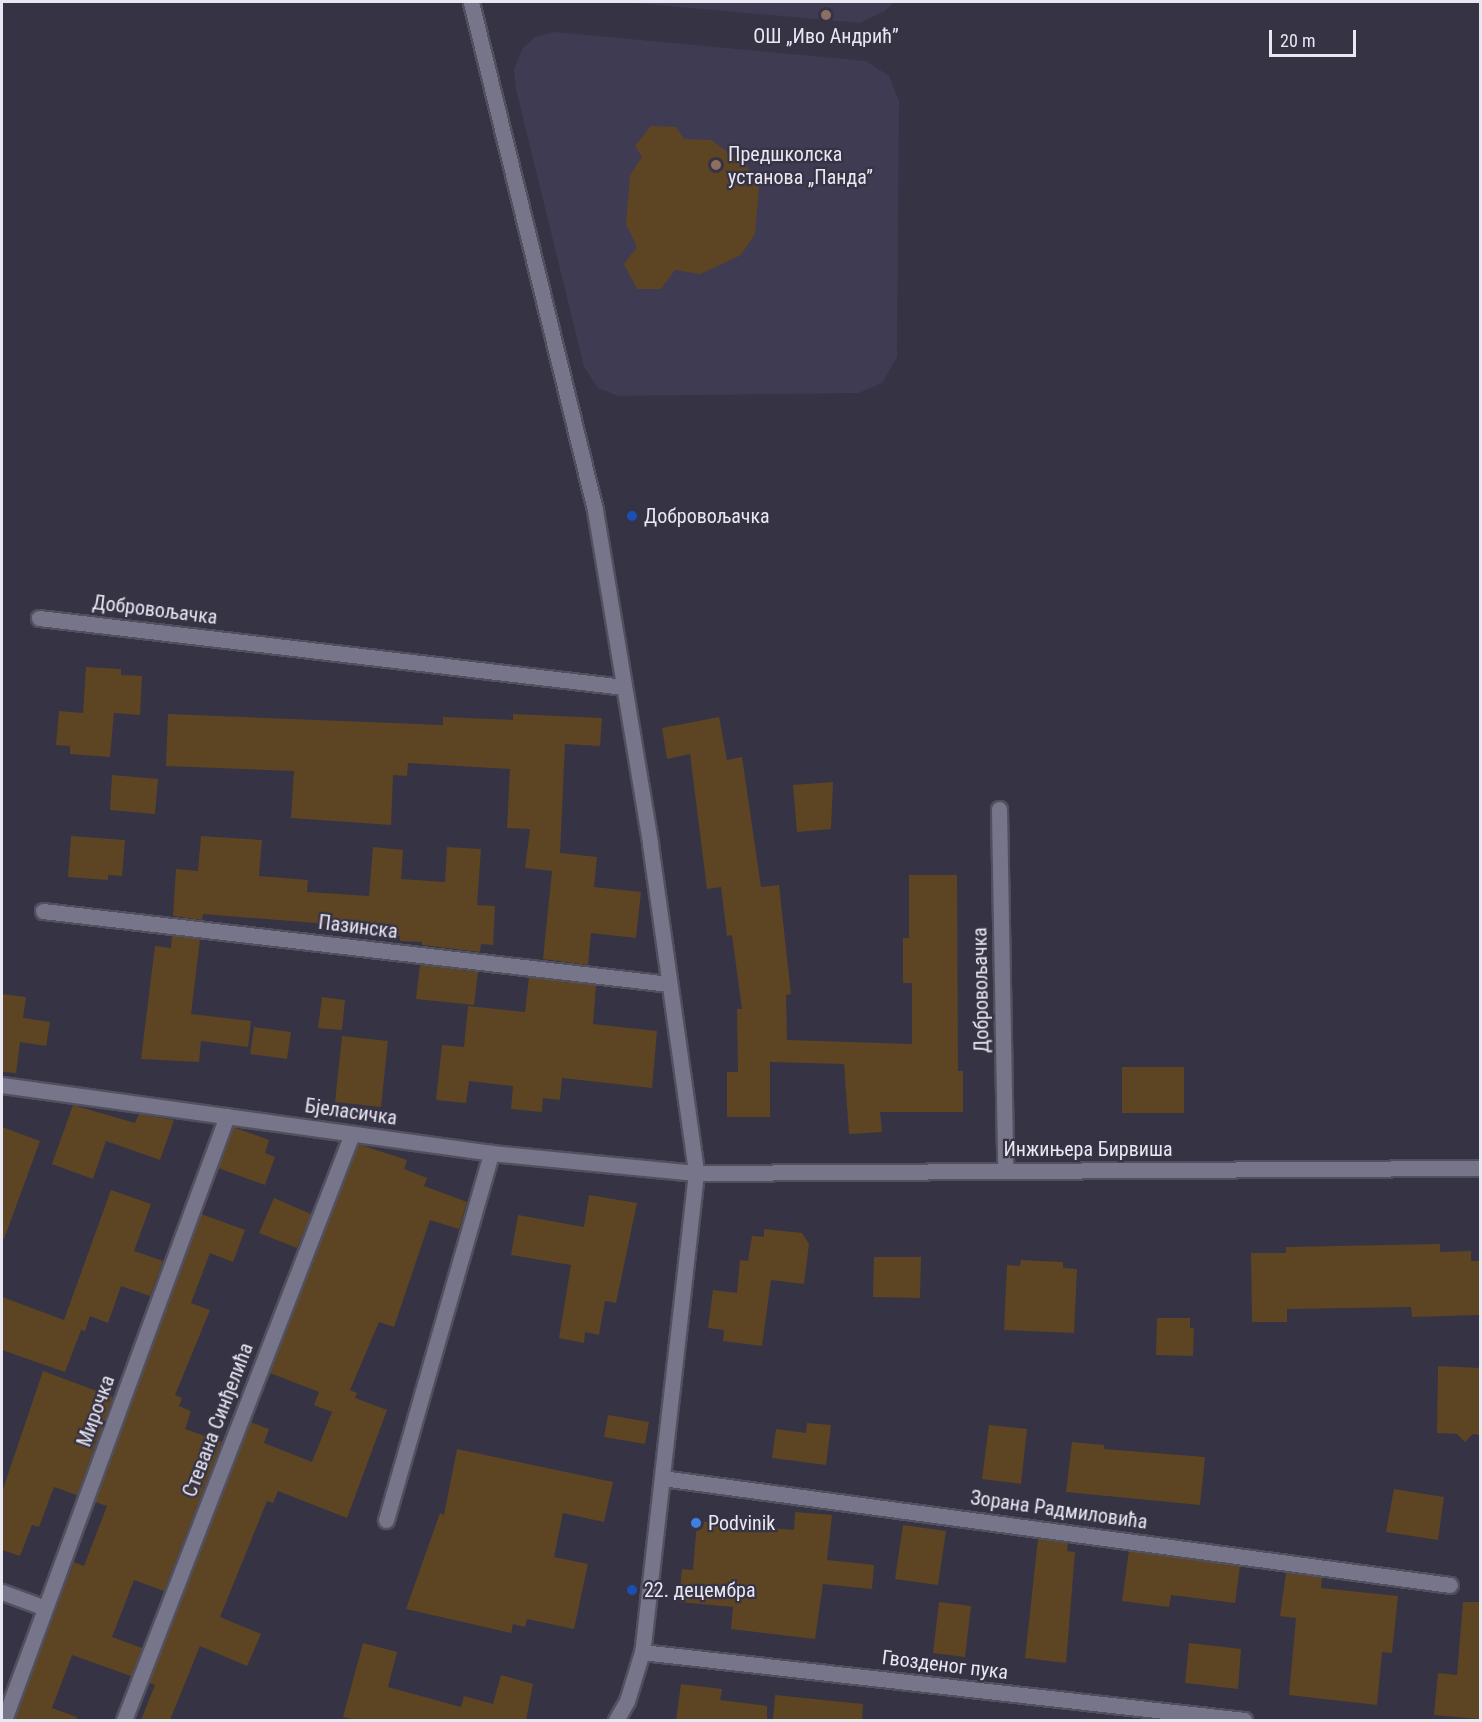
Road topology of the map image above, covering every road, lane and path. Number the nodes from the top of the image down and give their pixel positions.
1 (471, 2) edge
2 (39, 618) dead end
3 (624, 687) junction
4 (999, 809) dead end
5 (43, 911) dead end
6 (669, 984) junction
7 (2, 1085) edge
8 (227, 1116) junction
9 (352, 1134) junction
10 (491, 1153) junction
11 (1480, 1168) edge
12 (1005, 1170) junction
13 (696, 1173) junction
14 (662, 1478) junction
15 (386, 1520) dead end
16 (1450, 1585) dead end
17 (2, 1592) edge
18 (45, 1608) junction
19 (642, 1652) junction
20 (4, 1720) edge
21 (124, 1720) edge
22 (616, 1720) edge
23 (1244, 1720) edge

1 - 3 street
2 - 3 street, Добровољачка
3 - 6 street
4 - 12 street, Добровољачка
5 - 6 street, Пазинска
6 - 13 street
7 - 8 street, Бјеласичка
8 - 9 street, Бјеласичка
8 - 18 street, Мирочка
9 - 10 street, Бјеласичка
9 - 21 street, Стевана Синђелића
10 - 13 street, Бјеласичка
10 - 15 street
11 - 12 street, Инжињера Бирвиша
12 - 13 street, Инжињера Бирвиша
13 - 14 street
14 - 16 street, Зорана Радмиловића
14 - 19 street
17 - 18 street
18 - 20 street, Мирочка
19 - 22 street
19 - 23 street, Гвозденог пука

